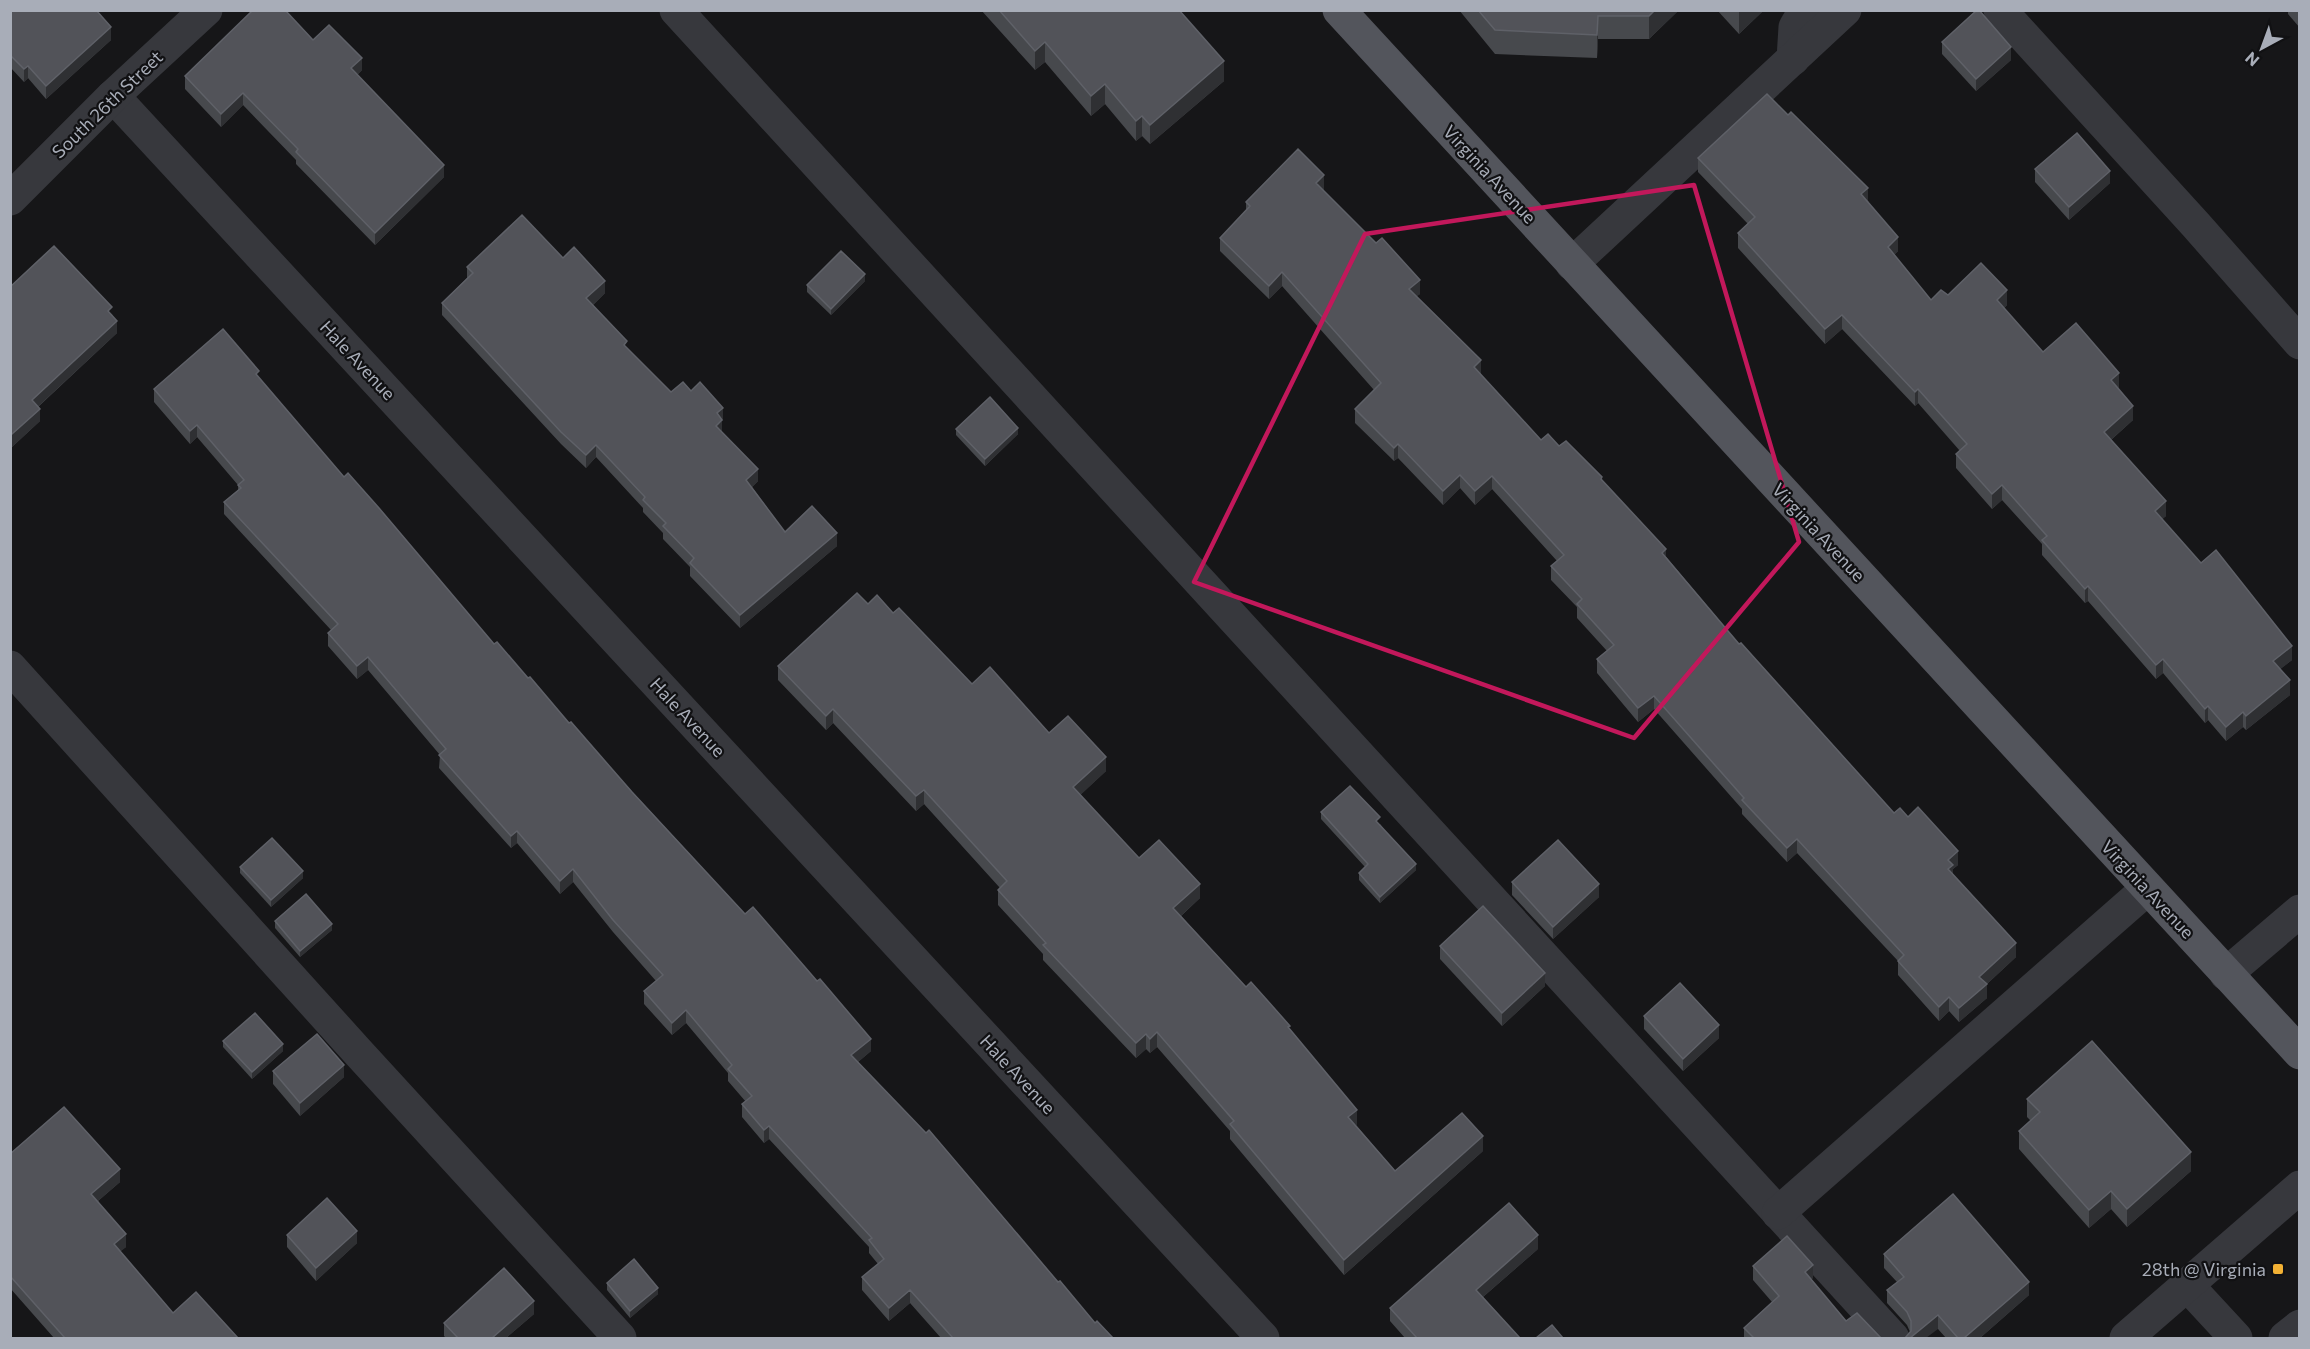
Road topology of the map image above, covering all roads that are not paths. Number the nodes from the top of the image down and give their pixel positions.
1 (676, 10) edge
2 (1339, 10) edge
3 (1805, 10) edge
4 (1845, 10) edge
5 (2000, 10) edge
6 (205, 11) edge
7 (1793, 59) junction
8 (113, 96) junction
9 (10, 199) edge
10 (1572, 264) junction
11 (2300, 343) edge
12 (14, 678) edge
13 (2147, 889) junction
14 (2300, 911) edge
15 (2226, 974) junction
16 (2300, 1053) edge
17 (2300, 1187) edge
18 (1778, 1213) junction
19 (2187, 1285) junction
20 (2300, 1326) edge
21 (620, 1338) edge
22 (1263, 1338) edge
23 (1893, 1338) edge
24 (2126, 1338) edge
25 (2236, 1338) edge
26 (2285, 1338) edge

1 - 18 street
2 - 10 main road, Virginia Avenue
3 - 7 street
4 - 7 street
5 - 11 street
6 - 8 street, South 26th Street
7 - 10 street
8 - 9 street, South 26th Street
8 - 22 street, Hale Avenue
10 - 13 main road, Virginia Avenue
12 - 21 street
13 - 15 main road, Virginia Avenue
13 - 18 street
14 - 15 street
15 - 16 main road, Virginia Avenue
17 - 19 street
18 - 23 street
19 - 24 street
19 - 25 street
20 - 26 street

